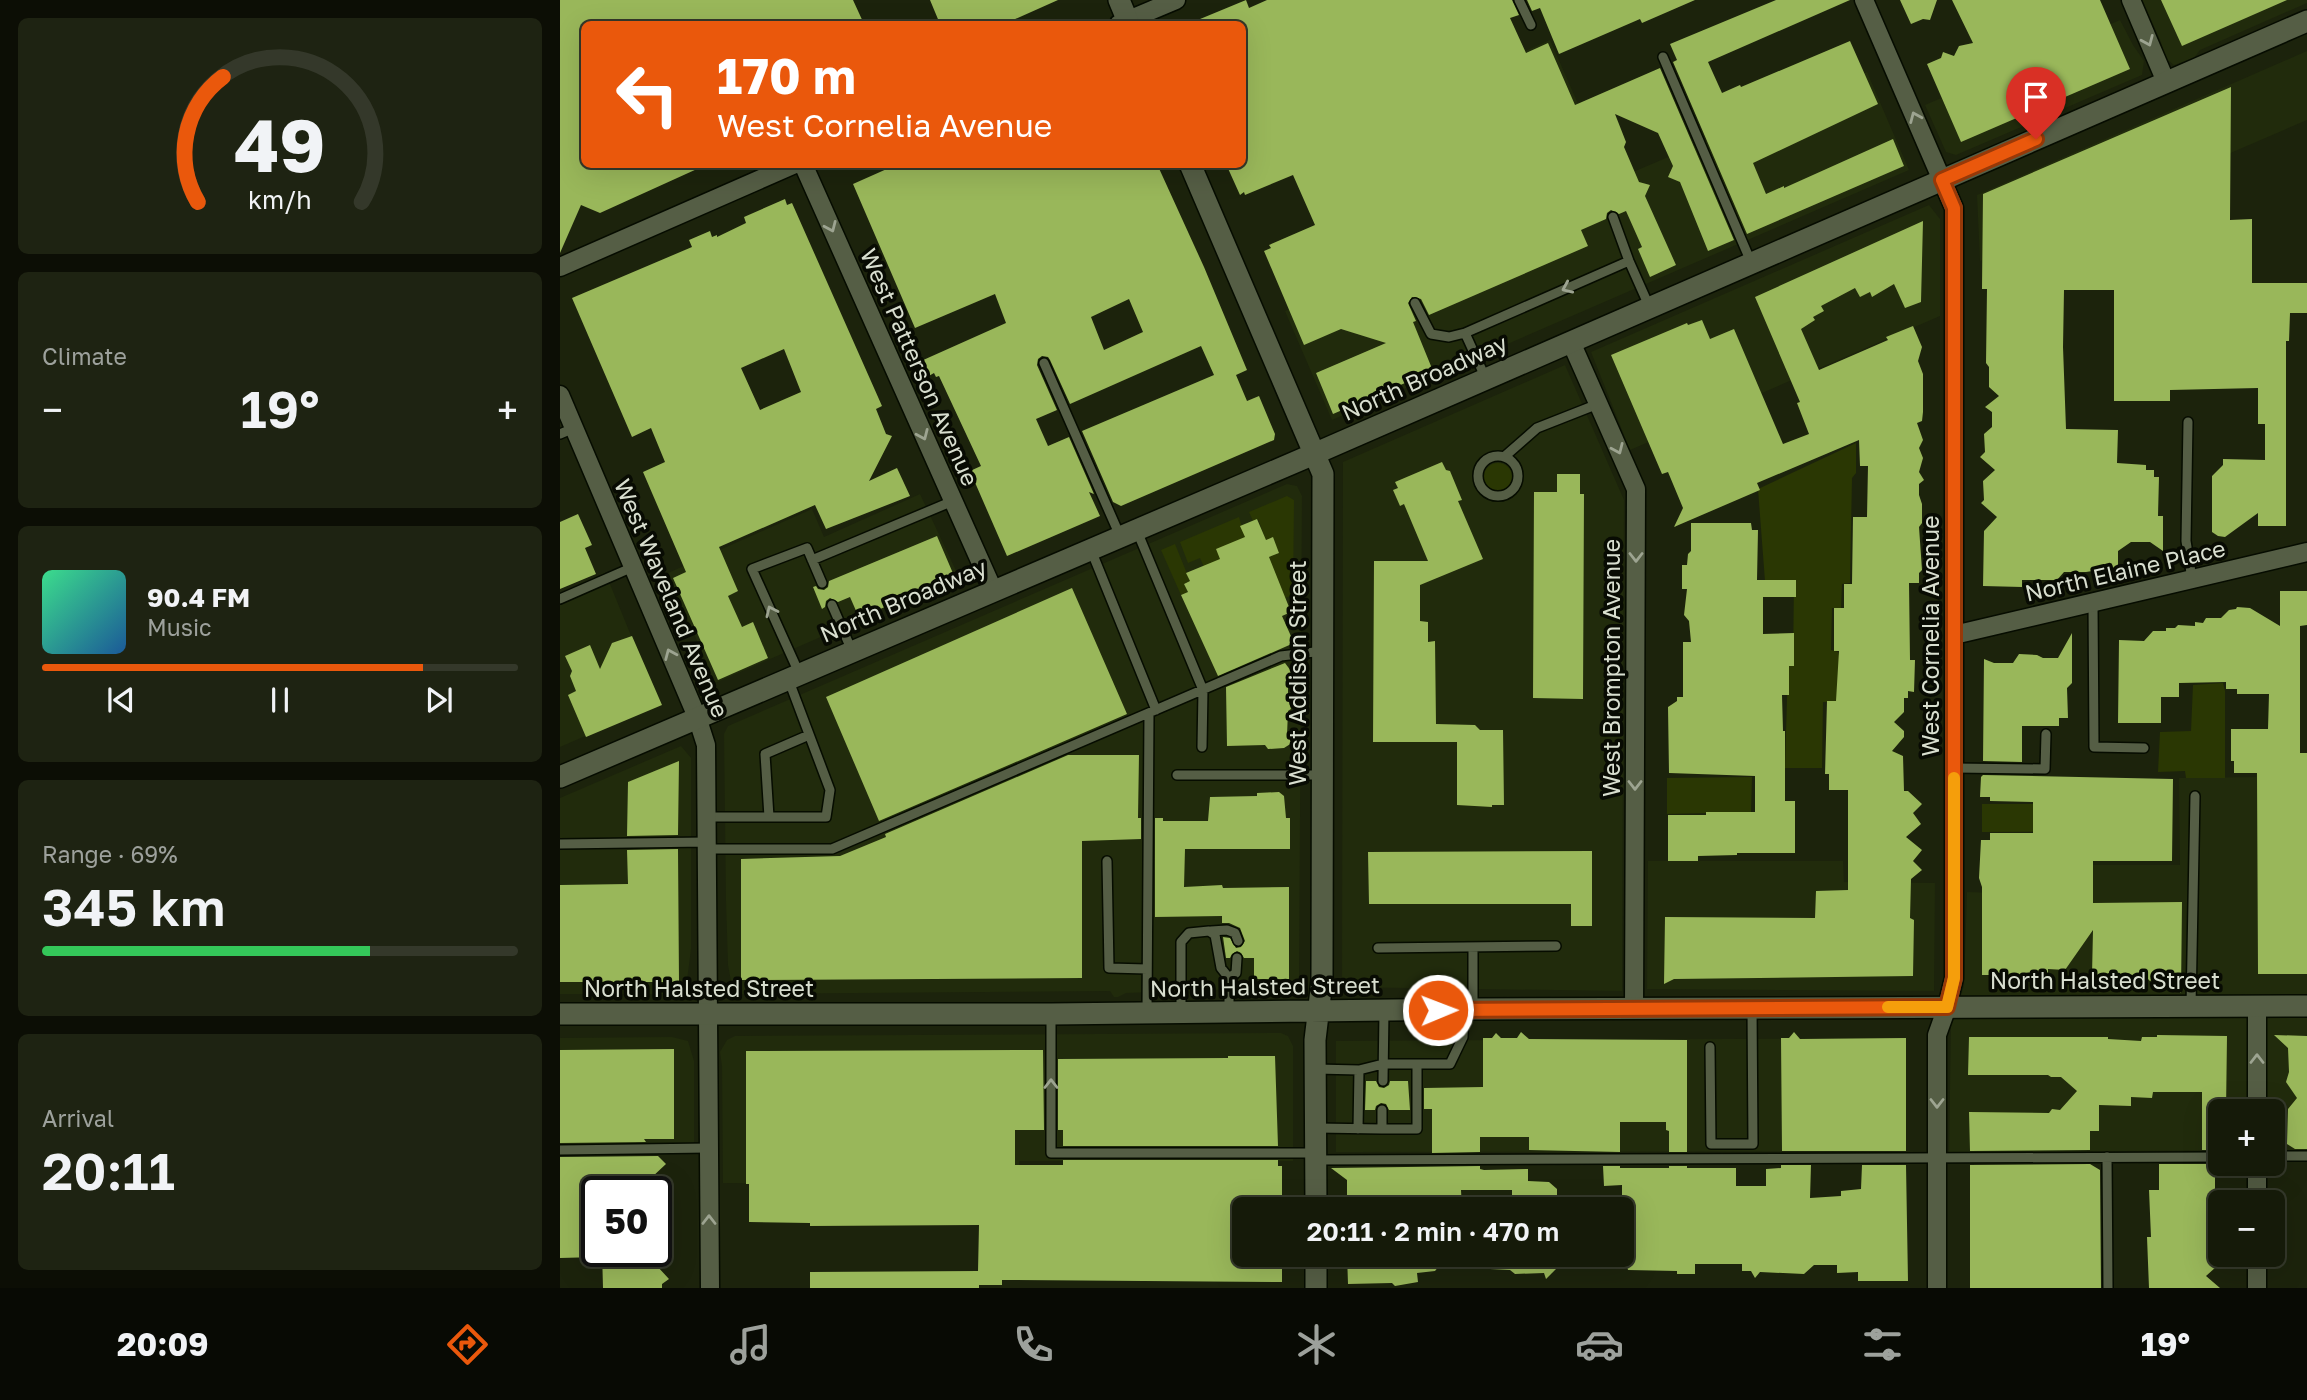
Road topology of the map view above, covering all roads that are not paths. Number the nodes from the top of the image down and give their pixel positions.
1 (1119, 0) edge
2 (1175, 0) edge
3 (1519, 0) edge
4 (1864, 0) edge
5 (2130, 0) edge
6 (1124, 21) edge
7 (1129, 21) edge
8 (2307, 21) edge
9 (1531, 25) dead end
10 (1663, 57) dead end
11 (2166, 82) junction
12 (786, 168) edge
13 (805, 168) edge
14 (1192, 168) edge
15 (1942, 180) junction
16 (1613, 217) dead end
17 (1629, 261) junction
18 (1752, 263) junction
19 (560, 267) edge
20 (1415, 303) dead end
21 (1650, 308) junction
22 (1465, 333) junction
23 (1571, 342) junction
24 (1044, 363) dead end
25 (1486, 379) junction
26 (560, 396) edge
27 (1598, 404) junction
28 (2188, 422) dead end
29 (567, 431) edge
30 (1314, 454) junction
31 (1504, 457) junction
32 (953, 501) junction
33 (1128, 533) junction
34 (1091, 549) junction
35 (2307, 552) edge
36 (812, 560) junction
37 (633, 567) junction
38 (2192, 579) junction
39 (822, 583) dead end
40 (992, 590) junction
41 (560, 599) edge
42 (2093, 603) junction
43 (832, 605) dead end
44 (1955, 635) junction
45 (852, 651) junction
46 (1324, 651) junction
47 (794, 676) junction
48 (1203, 690) junction
49 (1153, 711) junction
50 (697, 717) junction
51 (2046, 734) dead end
52 (809, 735) junction
53 (1202, 747) dead end
54 (2144, 748) dead end
55 (1954, 768) junction
56 (1177, 775) dead end
57 (1324, 775) junction
58 (560, 777) edge
59 (2195, 796) dead end
60 (706, 817) junction
61 (769, 817) junction
62 (560, 845) edge
63 (706, 845) junction
64 (1107, 861) dead end
65 (1209, 931) junction
66 (1238, 941) dead end
67 (1556, 946) dead end
68 (1473, 947) junction
69 (1378, 948) dead end
70 (1237, 958) dead end
71 (1147, 969) junction
72 (1229, 978) junction
73 (2192, 1006) junction
74 (2257, 1006) junction
75 (2307, 1006) edge
76 (1947, 1007) junction
77 (1752, 1008) junction
78 (1469, 1009) junction
79 (1634, 1009) junction
80 (1318, 1011) junction
81 (1384, 1011) junction
82 (1229, 1012) junction
83 (1147, 1013) junction
84 (1181, 1013) junction
85 (560, 1014) edge
86 (1051, 1014) junction
87 (707, 1015) junction
88 (1710, 1047) dead end
89 (1383, 1064) junction
90 (1417, 1064) junction
91 (1315, 1069) junction
92 (1359, 1070) junction
93 (1383, 1081) dead end
94 (2257, 1099) edge
95 (1382, 1110) dead end
96 (1316, 1128) junction
97 (1358, 1129) junction
98 (1382, 1129) junction
99 (709, 1148) junction
100 (560, 1150) edge
101 (2285, 1156) edge
102 (2307, 1156) edge
103 (1316, 1157) junction
104 (2107, 1157) junction
105 (2208, 1157) edge
106 (1937, 1158) junction
107 (1316, 1197) edge
108 (1316, 1267) edge
109 (2257, 1267) edge
110 (710, 1288) edge
111 (1316, 1288) edge
112 (1937, 1288) edge
113 (2108, 1288) edge
114 (2257, 1288) edge

1 - 6 main road
2 - 7 street
3 - 9 lane
15 -> 4 street, West Cornelia Avenue
5 -> 11 street
8 - 11 main road, North Broadway
10 - 18 lane
11 - 15 main road, North Broadway
12 - 19 street
13 -> 32 street, West Patterson Avenue
14 - 30 main road, West Addison Street
15 - 18 main road, North Broadway
15 - 44 street, West Cornelia Avenue
16 - 17 lane
17 - 21 lane
17 -> 22 lane
18 - 21 main road, North Broadway
20 - 22 lane
21 - 23 main road, North Broadway
22 - 25 lane
23 - 25 main road, North Broadway
23 - 27 street, West Brompton Avenue
24 - 33 lane
25 - 30 main road, North Broadway
26 - 29 street, West Waveland Avenue
27 - 31 lane
27 -> 79 street, West Brompton Avenue
28 - 38 lane
29 - 37 street, West Waveland Avenue
30 - 33 main road, North Broadway
30 - 46 main road, West Addison Street
31 - 31 lane
32 - 36 lane
32 - 40 street, West Patterson Avenue
33 - 34 main road, North Broadway
33 - 48 lane
34 - 40 main road, North Broadway
34 - 49 lane
35 - 38 street, North Elaine Place
36 - 39 lane
47 -> 36 lane
37 - 41 lane
50 -> 37 street, West Waveland Avenue
38 - 42 street, North Elaine Place
40 - 45 main road, North Broadway
42 - 44 street, North Elaine Place
42 - 54 lane
43 - 45 lane
44 - 55 street, West Cornelia Avenue
45 - 47 main road, North Broadway
46 - 48 lane
46 - 57 main road, West Addison Street
47 - 50 main road, North Broadway
47 - 52 lane
48 - 49 lane
48 - 53 lane
49 - 63 lane
49 - 71 lane
50 - 58 main road, North Broadway
50 - 60 street, West Waveland Avenue
51 - 55 lane
52 - 61 lane
52 - 61 lane
55 - 76 street, West Cornelia Avenue
56 - 57 lane
57 - 80 main road, West Addison Street
59 - 73 lane
60 - 61 lane
60 - 63 street, West Waveland Avenue
62 - 63 lane
63 - 87 street, West Waveland Avenue
64 - 71 lane
65 - 66 lane
65 - 72 lane
65 - 84 lane
67 - 68 lane
68 - 69 lane
68 - 78 lane
70 - 72 lane
71 - 83 lane
72 - 82 lane
73 - 74 main road, North Halsted Street
73 - 76 main road, North Halsted Street
74 - 75 main road, North Halsted Street
94 -> 74 street
76 - 77 main road, North Halsted Street
76 -> 106 street, West Cornelia Avenue
77 - 79 main road, North Halsted Street
77 - 88 lane
78 - 79 main road, North Halsted Street
78 - 81 main road, North Halsted Street
78 - 90 lane
80 - 81 main road, North Halsted Street
80 - 82 main road, North Halsted Street
80 - 91 main road, West Addison Street
81 - 89 lane
82 - 84 main road, North Halsted Street
83 - 84 main road, North Halsted Street
83 - 86 main road, North Halsted Street
85 - 87 main road, North Halsted Street
86 - 87 main road, North Halsted Street
103 -> 86 lane
87 - 99 street, West Waveland Avenue
89 - 90 lane
89 - 92 lane
89 - 93 lane
90 - 98 lane
91 - 92 lane
91 - 96 main road, West Addison Street
92 - 97 lane
95 - 98 lane
96 - 97 lane
96 - 103 main road, West Addison Street
97 - 98 lane
99 - 100 lane
110 -> 99 street, West Waveland Avenue
101 - 102 lane
103 - 106 lane
103 - 107 main road, West Addison Street
104 - 105 lane
104 - 106 lane
104 - 113 lane
106 - 112 street, West Cornelia Avenue
108 - 111 main road
109 - 114 street

